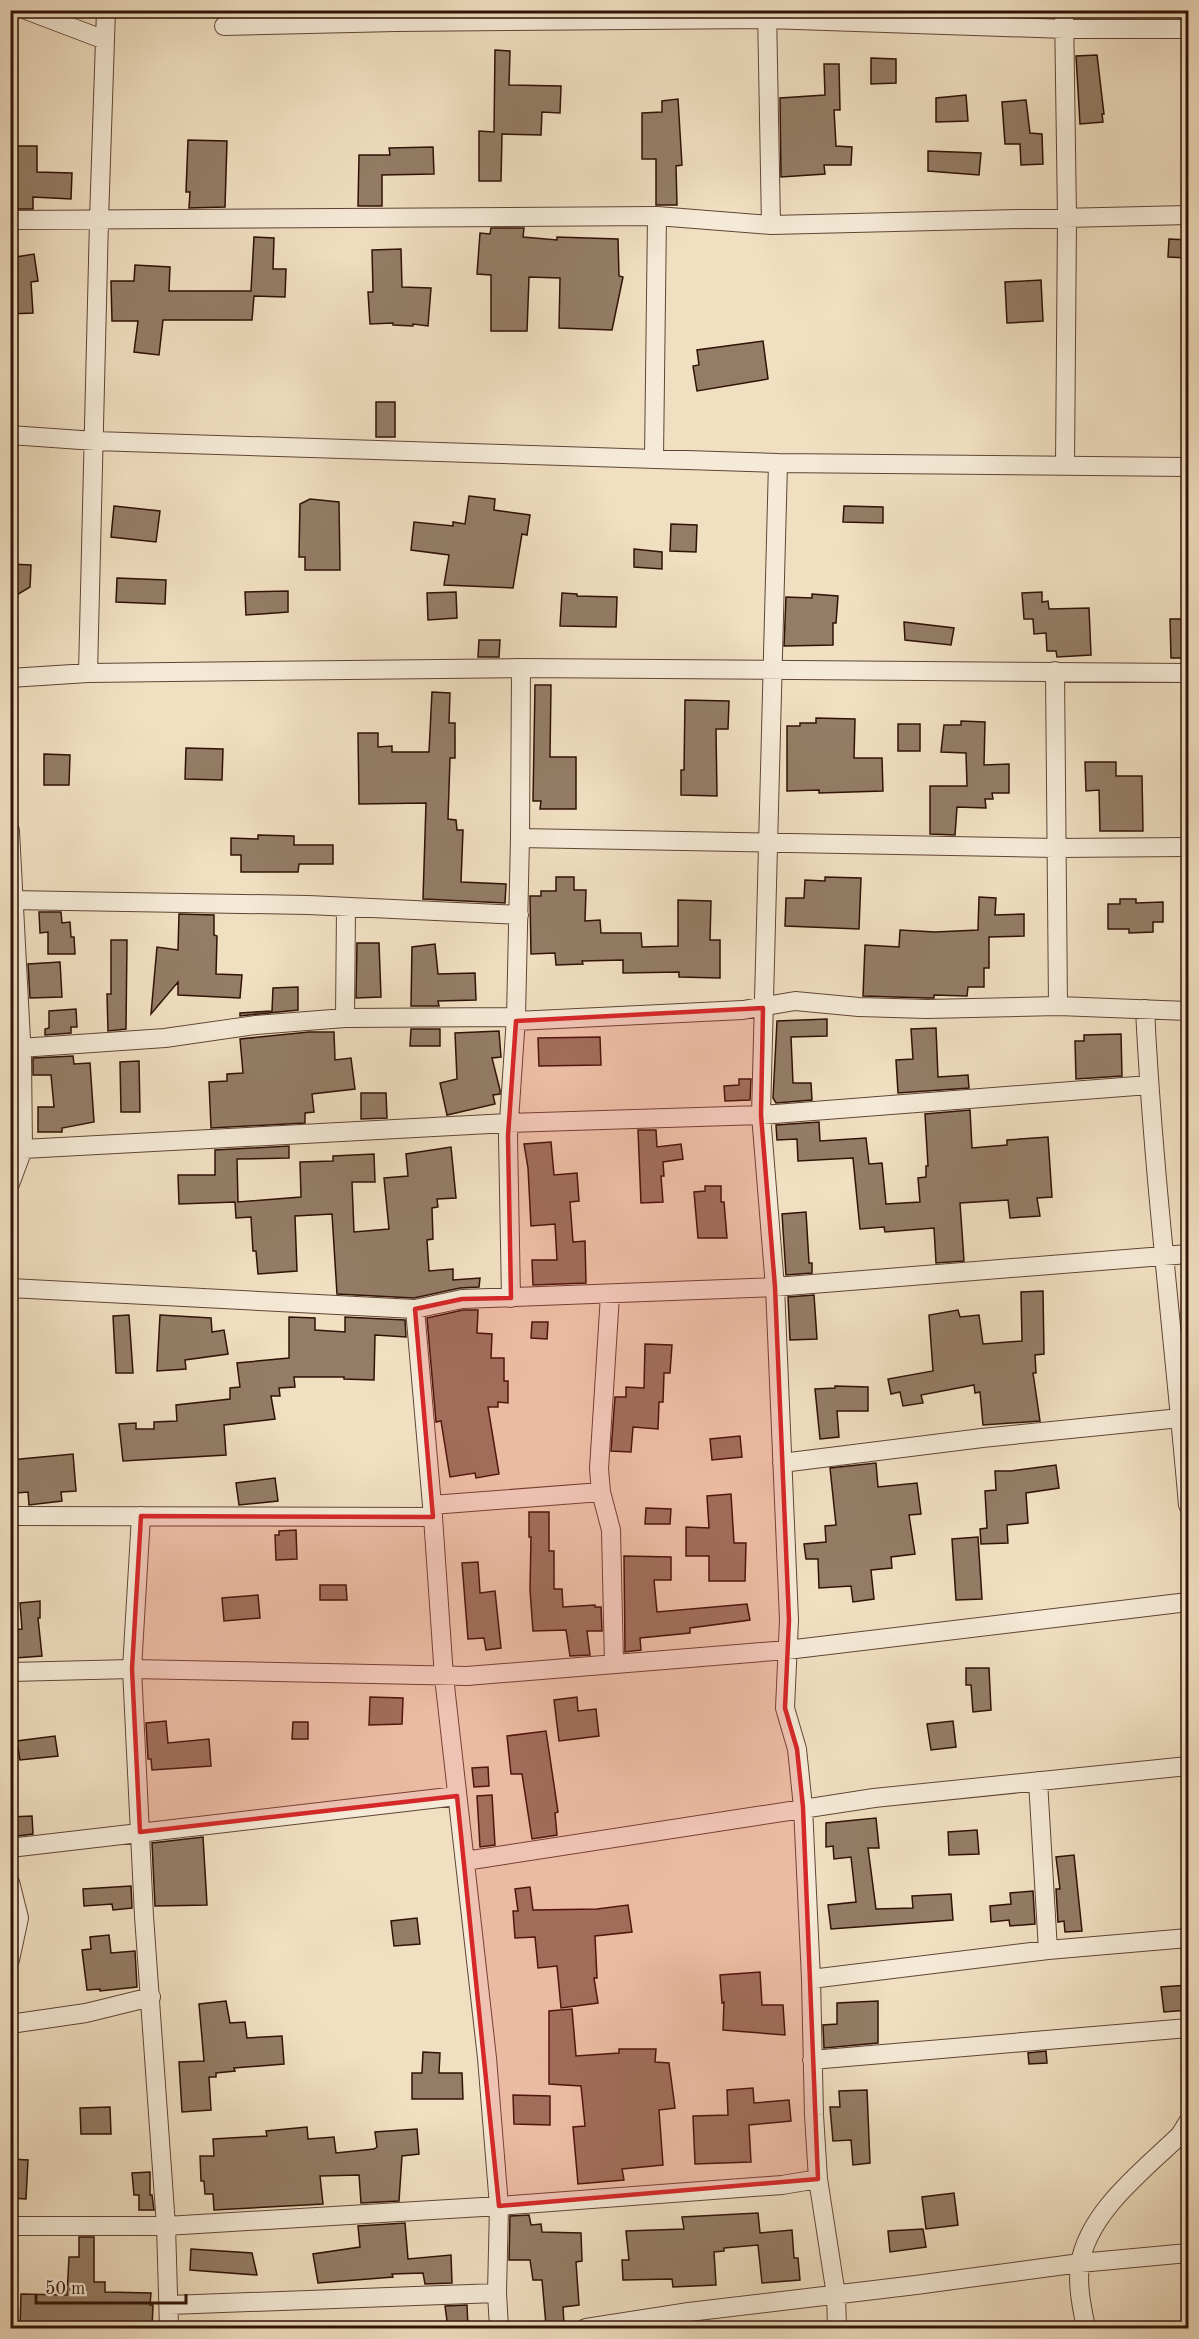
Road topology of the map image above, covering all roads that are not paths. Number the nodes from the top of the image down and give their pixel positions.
1 (26, 10) edge
2 (106, 10) edge
3 (1064, 10) edge
4 (767, 15) edge
5 (396, 16) edge
6 (224, 26) dead end
7 (1065, 29) junction
8 (1188, 29) edge
9 (105, 40) junction
10 (1188, 215) edge
11 (657, 216) junction
12 (1067, 217) junction
13 (10, 220) edge
14 (99, 220) junction
15 (771, 225) junction
16 (10, 435) edge
17 (94, 441) junction
18 (654, 459) junction
19 (778, 463) junction
20 (1065, 466) junction
21 (1188, 467) edge
22 (521, 668) junction
23 (771, 670) junction
24 (1055, 671) junction
25 (88, 673) junction
26 (1188, 673) edge
27 (10, 678) edge
28 (10, 831) edge
29 (520, 838) junction
30 (769, 842) junction
31 (1188, 847) edge
32 (1055, 849) junction
33 (12, 900) edge
34 (346, 908) junction
35 (519, 915) junction
36 (1058, 1006) junction
37 (763, 1008) junction
38 (1145, 1010) junction
39 (1188, 1011) edge
40 (345, 1018) junction
41 (516, 1019) junction
42 (17, 1055) edge
43 (1149, 1085) junction
44 (761, 1115) junction
45 (508, 1123) junction
46 (23, 1149) junction
47 (10, 1184) edge
48 (1188, 1254) edge
49 (1164, 1256) junction
50 (775, 1287) junction
51 (10, 1288) edge
52 (610, 1295) junction
53 (511, 1298) junction
54 (415, 1309) junction
55 (1183, 1430) edge
56 (782, 1464) junction
57 (601, 1492) junction
58 (1188, 1505) edge
59 (432, 1511) junction
60 (10, 1516) edge
61 (141, 1516) junction
62 (1188, 1602) edge
63 (787, 1650) junction
64 (614, 1663) junction
65 (132, 1669) junction
66 (10, 1672) edge
67 (444, 1677) junction
68 (1188, 1766) edge
69 (1038, 1781) junction
70 (457, 1796) junction
71 (803, 1807) junction
72 (140, 1832) junction
73 (10, 1848) edge
74 (465, 1861) junction
75 (10, 1882) edge
76 (1188, 1938) edge
77 (1048, 1950) junction
78 (10, 1960) edge
79 (811, 1979) junction
80 (151, 1997) junction
81 (10, 2024) edge
82 (1188, 2028) edge
83 (812, 2060) junction
84 (1188, 2122) edge
85 (818, 2179) junction
86 (499, 2206) junction
87 (10, 2226) edge
88 (166, 2226) junction
89 (1188, 2253) edge
90 (1080, 2263) junction
91 (497, 2293) junction
92 (836, 2295) junction
93 (170, 2305) junction
94 (689, 2320) edge
95 (169, 2328) edge
96 (499, 2328) edge
97 (586, 2328) edge
98 (837, 2328) edge
99 (1086, 2328) edge

1 - 9 street
2 - 9 street
3 - 7 street
4 - 5 street
4 - 7 street
4 - 15 street
5 - 6 street
7 - 8 street
7 - 12 street
9 - 14 street
10 - 12 street
11 - 14 street
11 - 15 street
11 - 18 street
12 - 15 street
12 - 20 street
13 - 14 street
14 - 17 street
16 - 17 street
17 - 18 street
17 - 25 street
18 - 19 street
19 - 20 street
19 - 23 street
20 - 21 street
22 - 23 street
22 - 25 street
22 - 29 street
23 - 24 street
23 - 30 street
24 - 26 street
24 - 32 street
25 - 27 street
28 - 33 street
29 - 30 street
29 - 35 street
30 - 32 street
30 - 37 street
31 - 32 street
32 - 36 street
33 - 34 street
33 - 42 street
34 - 35 street
34 - 40 street
35 - 41 street
36 - 37 street
36 - 38 street
37 - 41 street
37 - 44 street
38 - 39 street
38 - 43 street
40 - 41 street
40 - 42 street
41 - 45 street
42 - 46 street
43 - 44 street
43 - 49 street
44 - 45 street
44 - 50 street
45 - 46 street
45 - 53 street
46 - 47 street
48 - 49 street
49 - 50 street
49 - 55 street
50 - 52 street
50 - 56 street
51 - 54 street
52 - 53 street
52 - 57 street
53 - 54 street
54 - 59 street
55 - 56 street
55 - 58 street
56 - 63 street
57 - 59 street
57 - 64 street
59 - 61 street
59 - 67 street
60 - 61 street
61 - 65 street
62 - 63 street
63 - 64 street
63 - 71 street
64 - 67 street
65 - 66 street
65 - 67 street
65 - 72 street
67 - 70 street
68 - 69 street
69 - 71 street
69 - 77 street
70 - 72 street
70 - 74 street
71 - 74 street
71 - 79 street
72 - 73 street
72 - 80 street
74 - 86 street
75 - 78 street
76 - 77 street
77 - 79 street
79 - 83 street
80 - 81 street
80 - 88 street
82 - 83 street
83 - 85 street
84 - 90 street
85 - 86 street
85 - 92 street
86 - 88 street
86 - 91 street
87 - 88 street
88 - 93 street
89 - 90 street
90 - 92 street
90 - 99 street
91 - 93 street
91 - 96 street
92 - 94 street
92 - 98 street
93 - 95 street
94 - 97 street

